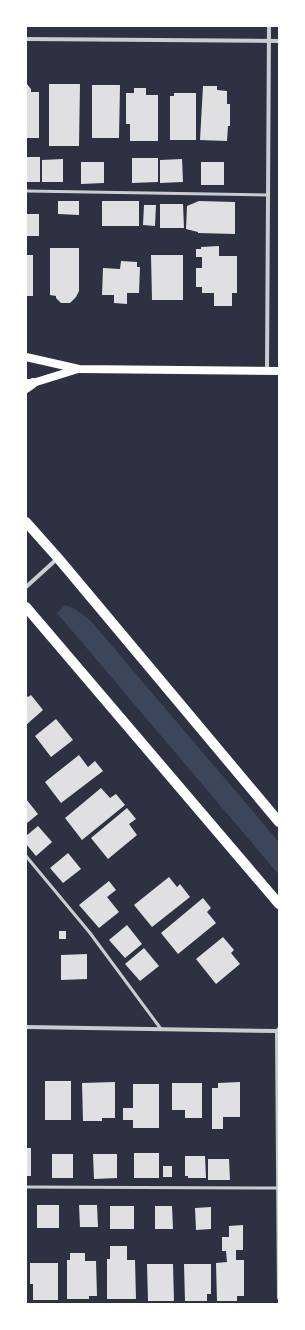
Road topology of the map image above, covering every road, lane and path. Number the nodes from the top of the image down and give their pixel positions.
1 (269, 26) edge
2 (26, 39) edge
3 (269, 41) junction
4 (279, 41) edge
5 (26, 191) edge
6 (268, 195) junction
7 (26, 357) edge
8 (79, 369) junction
9 (267, 371) junction
10 (279, 371) edge
11 (28, 385) edge
12 (26, 522) edge
13 (58, 558) junction
14 (26, 587) edge
15 (26, 606) edge
16 (279, 822) edge
17 (26, 856) edge
18 (26, 862) edge
19 (31, 862) junction
20 (279, 904) edge
21 (26, 1027) edge
22 (160, 1029) junction
23 (278, 1030) edge
24 (26, 1187) edge
25 (278, 1188) junction
26 (278, 1203) edge
27 (279, 1298) edge

1 - 3 street
2 - 3 street
3 - 4 street
3 - 6 street
5 - 6 lane
6 - 9 street
7 - 8 main road
8 - 9 main road
8 - 11 main road
9 - 10 main road
12 - 13 main road
13 - 14 street
13 - 16 main road
15 - 20 main road
17 - 19 lane
18 - 19 lane
19 - 22 lane
21 - 22 street
22 - 23 street
23 - 25 street
24 - 25 lane
25 - 26 street
26 - 27 street

